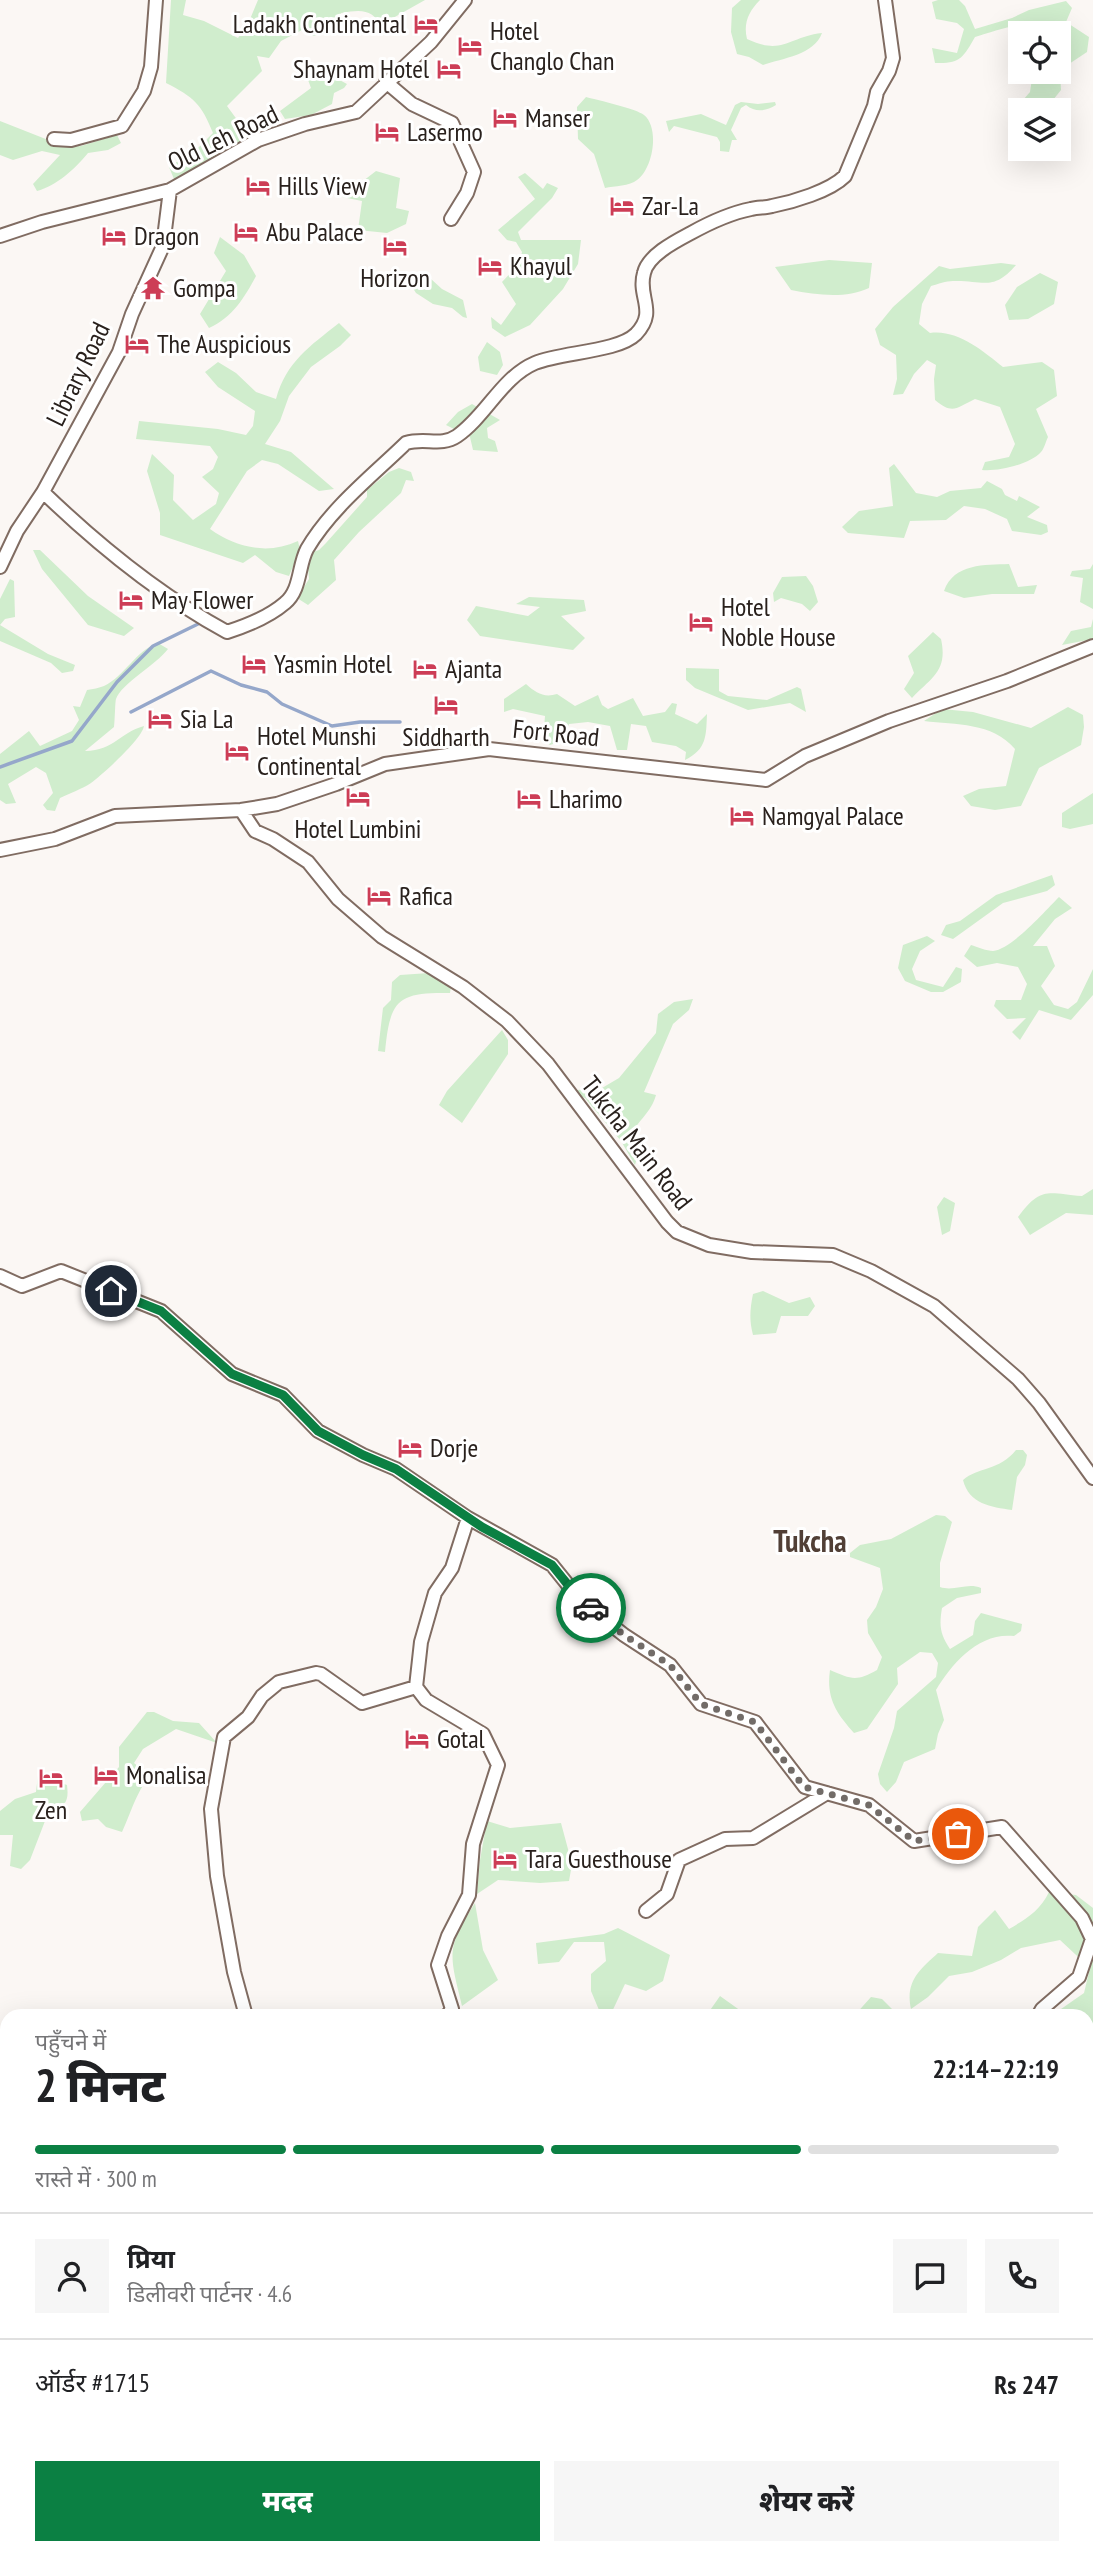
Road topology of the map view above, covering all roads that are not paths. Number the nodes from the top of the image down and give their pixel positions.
1 (156, 0) edge
2 (466, 0) edge
3 (886, 0) edge
4 (386, 82) junction
5 (54, 139) dead end
6 (170, 190) junction
7 (451, 219) dead end
8 (0, 236) edge
9 (43, 492) junction
10 (0, 567) edge
11 (1093, 646) edge
12 (241, 810) junction
13 (0, 850) edge
14 (0, 1276) edge
15 (1093, 1478) edge
16 (468, 1518) junction
17 (416, 1687) junction
18 (827, 1793) junction
19 (646, 1911) dead end
20 (244, 2009) edge
21 (452, 2009) edge
22 (1042, 2009) edge

1 - 5 street
2 - 4 street, Old Leh Road
3 - 9 street
4 - 6 street, Old Leh Road
4 - 7 street
6 - 8 street, Old Leh Road
6 - 9 street, Library Road
9 - 10 street, Library Road
11 - 12 street, Fort Road
12 - 13 street, Fort Road
12 - 15 street, Tukcha Main Road
14 - 16 street
16 - 17 street
16 - 18 street
17 - 20 street
17 - 21 street
18 - 19 street
18 - 22 street

